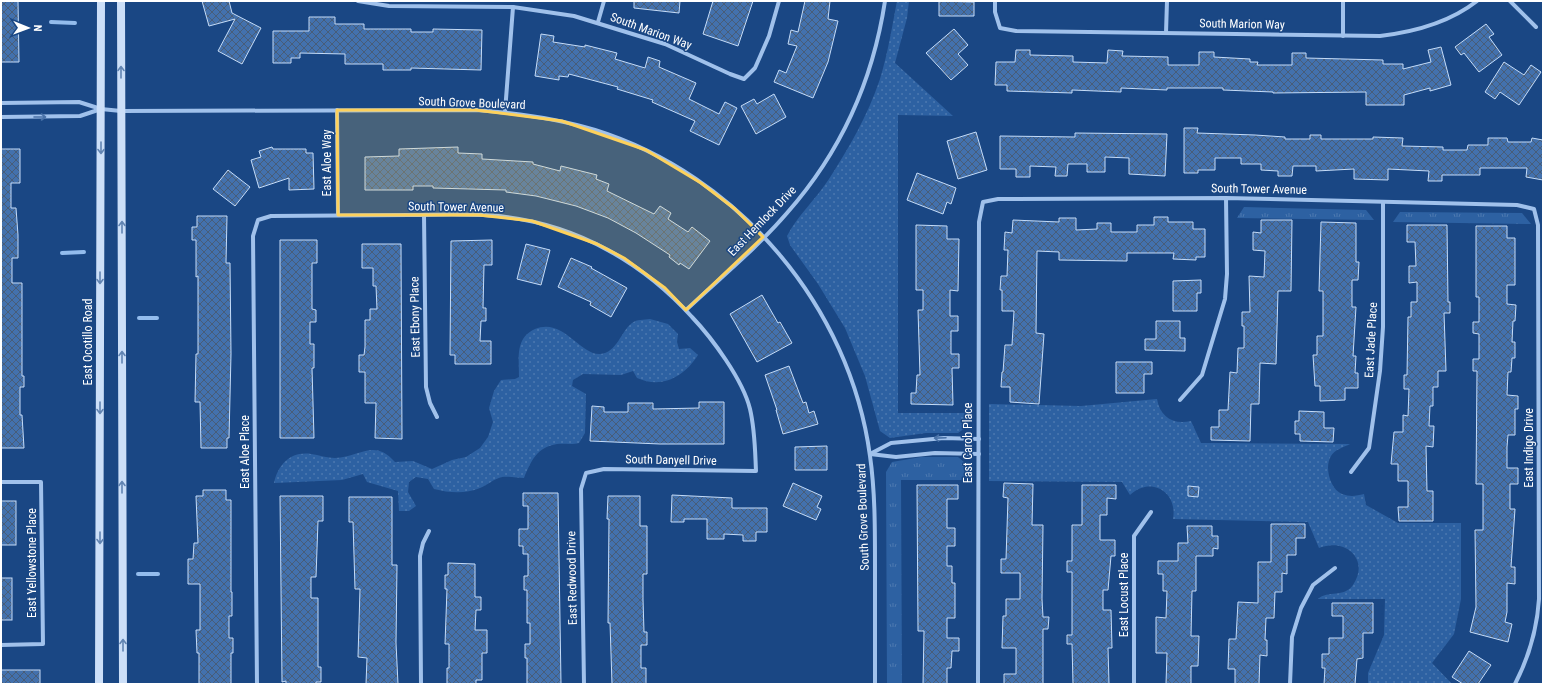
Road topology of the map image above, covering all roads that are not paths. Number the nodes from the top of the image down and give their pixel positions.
1 (101, 1) edge
2 (121, 1) edge
3 (358, 1) edge
4 (604, 1) edge
5 (779, 1) edge
6 (885, 1) edge
7 (996, 1) edge
8 (1167, 1) edge
9 (1343, 1) edge
10 (1477, 1) edge
11 (1510, 1) edge
12 (427, 3) edge
13 (513, 7) junction
14 (598, 22) junction
15 (1536, 27) dead end
16 (1166, 33) junction
17 (1343, 36) junction
18 (1, 103) edge
19 (101, 109) junction
20 (337, 110) junction
21 (121, 111) junction
22 (505, 112) junction
23 (1, 117) edge
24 (1226, 198) junction
25 (983, 202) joint
26 (1383, 202) junction
27 (1534, 209) joint
28 (338, 215) junction
29 (424, 215) junction
30 (258, 220) joint
31 (764, 237) junction
32 (686, 310) junction
33 (1180, 400) dead end
34 (438, 417) dead end
35 (979, 439) junction
36 (870, 454) junction
37 (979, 454) junction
38 (756, 471) joint
39 (1351, 472) dead end
40 (586, 473) joint
41 (1, 482) edge
42 (1151, 512) dead end
43 (429, 531) dead end
44 (1335, 568) dead end
45 (1, 645) edge
46 (99, 684) edge
47 (123, 684) edge
48 (257, 684) edge
49 (421, 684) edge
50 (584, 684) edge
51 (875, 684) edge
52 (978, 684) edge
53 (1134, 684) edge
54 (1290, 684) edge
55 (1515, 684) edge

1 - 19 main road, East Ocotillo Road
21 -> 2 main road
3 - 12 street, South Marion Way
4 - 14 street
5 - 14 street, South Marion Way
6 - 31 street, East Hemlock Drive
7 - 16 street, South Marion Way
8 - 16 street
9 - 17 street
10 - 17 street, South Marion Way
11 - 15 street
12 - 13 street, South Marion Way
13 - 14 street, South Marion Way
13 - 22 street
16 - 17 street, South Marion Way
18 - 19 street
19 - 21 street, South Grove Boulevard
23 -> 19 street
19 -> 46 main road, East Ocotillo Road
20 - 21 street, South Grove Boulevard
20 - 22 street, South Grove Boulevard
20 - 28 street, East Aloe Way
47 -> 21 main road
22 - 31 street, South Grove Boulevard
24 - 25 street, South Tower Avenue
24 - 26 street, South Tower Avenue
24 - 33 street
25 - 35 street, East Carob Place
26 - 27 street, South Tower Avenue
26 - 39 street, East Jade Place
27 - 55 street, East Indigo Drive
28 - 29 street, South Tower Avenue
28 - 30 street, South Tower Avenue
29 - 32 street, South Tower Avenue
29 - 34 street, East Ebony Place
30 - 48 street, East Aloe Place
31 - 32 street, East Hemlock Drive
31 - 36 street, South Grove Boulevard
32 - 38 street, South Tower Avenue
35 -> 36 street
35 - 37 street, East Carob Place
36 - 37 street
36 - 51 street, South Grove Boulevard
37 - 52 street, East Carob Place
38 - 40 street, South Danyell Drive
40 - 50 street, East Redwood Drive
41 - 45 street, East Yellowstone Place
42 - 53 street, East Locust Place
43 - 49 street
44 - 54 street

